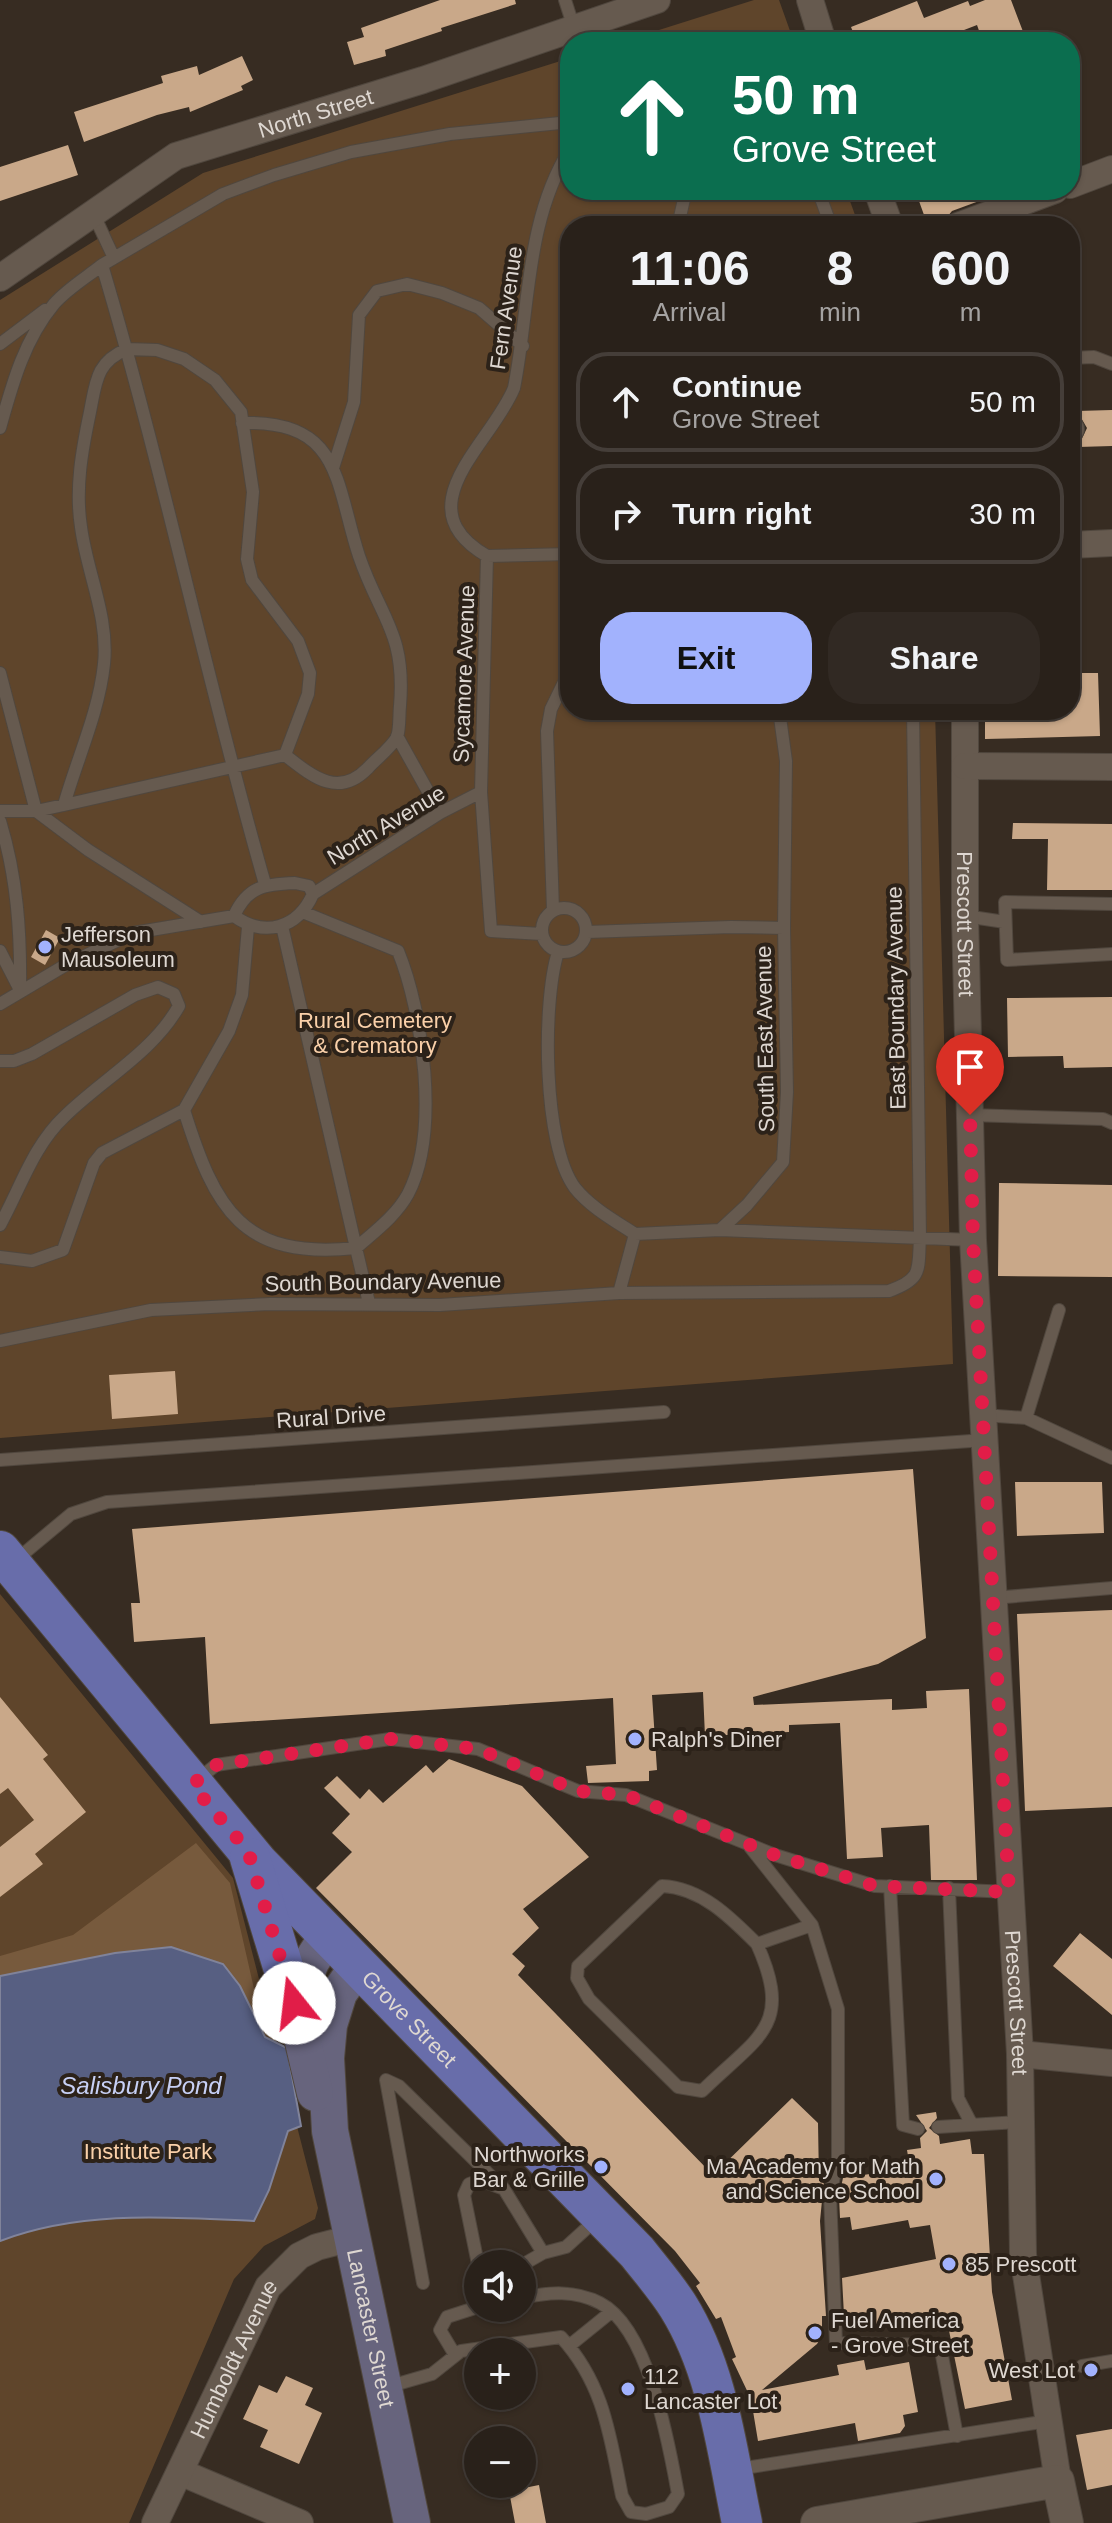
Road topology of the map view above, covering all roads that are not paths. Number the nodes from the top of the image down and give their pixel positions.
1 (565, 0) edge
2 (657, 0) edge
3 (810, 0) edge
4 (574, 28) junction
5 (562, 32) edge
6 (820, 32) edge
7 (560, 33) edge
8 (560, 123) edge
9 (560, 168) edge
10 (1112, 169) edge
11 (1080, 181) edge
12 (1028, 200) edge
13 (94, 215) junction
14 (985, 216) edge
15 (114, 258) junction
16 (102, 265) junction
17 (0, 278) edge
18 (55, 303) junction
19 (0, 344) edge
20 (523, 346) junction
21 (127, 349) junction
22 (1080, 358) edge
23 (1112, 364) edge
24 (242, 423) junction
25 (0, 428) edge
26 (333, 468) junction
27 (1112, 543) edge
28 (1080, 545) edge
29 (560, 554) edge
30 (487, 556) junction
31 (0, 673) edge
32 (560, 691) edge
33 (780, 720) edge
34 (913, 720) edge
35 (965, 720) edge
36 (397, 736) junction
37 (285, 755) junction
38 (965, 766) junction
39 (1112, 767) edge
40 (231, 768) junction
41 (481, 792) junction
42 (64, 805) junction
43 (0, 811) edge
44 (36, 811) junction
45 (440, 813) junction
46 (0, 821) edge
47 (265, 884) junction
48 (313, 894) junction
49 (1112, 904) edge
50 (553, 910) junction
51 (305, 913) junction
52 (234, 916) junction
53 (965, 916) junction
54 (201, 922) junction
55 (1005, 922) junction
56 (282, 926) junction
57 (248, 927) junction
58 (784, 928) junction
59 (587, 932) junction
60 (542, 934) junction
61 (0, 951) edge
62 (558, 952) junction
63 (1112, 954) edge
64 (20, 991) junction
65 (0, 1004) edge
66 (0, 1061) edge
67 (184, 1110) junction
68 (970, 1115) junction
69 (1112, 1123) edge
70 (0, 1225) edge
71 (720, 1230) junction
72 (635, 1234) junction
73 (920, 1237) junction
74 (973, 1240) junction
75 (356, 1248) junction
76 (0, 1257) edge
77 (912, 1283) joint
78 (619, 1293) junction
79 (369, 1303) junction
80 (1059, 1310) dead end
81 (0, 1341) edge
82 (664, 1412) dead end
83 (1026, 1418) junction
84 (984, 1427) junction
85 (1112, 1458) edge
86 (0, 1460) edge
87 (6, 1558) edge
88 (1112, 1588) edge
89 (993, 1598) junction
90 (192, 1785) junction
91 (748, 1844) junction
92 (248, 1851) junction
93 (890, 1886) junction
94 (949, 1888) junction
95 (1009, 1892) junction
96 (812, 1925) junction
97 (328, 1935) junction
98 (757, 1944) junction
99 (358, 1966) junction
100 (294, 2003) junction
101 (1020, 2054) junction
102 (1112, 2063) edge
103 (1019, 2122) junction
104 (971, 2123) junction
105 (938, 2127) dead end
106 (918, 2129) dead end
107 (330, 2131) junction
108 (504, 2189) junction
109 (601, 2215) junction
110 (352, 2238) junction
111 (475, 2250) edge
112 (543, 2253) junction
113 (536, 2257) edge
114 (423, 2283) dead end
115 (536, 2295) edge
116 (464, 2312) edge
117 (611, 2312) junction
118 (569, 2346) junction
119 (455, 2355) junction
120 (1112, 2361) edge
121 (1082, 2366) dead end
122 (384, 2388) junction
123 (1048, 2421) junction
124 (957, 2436) junction
125 (731, 2471) junction
126 (180, 2472) junction
127 (1058, 2481) junction
128 (824, 2522) edge
129 (155, 2523) edge
130 (300, 2523) edge
131 (412, 2523) edge
132 (742, 2523) edge
133 (817, 2523) edge
134 (1067, 2523) edge

1 - 4 lane
2 - 4 street, North Street
3 - 6 street
4 - 5 street, North Street
7 - 13 street, North Street
8 - 15 lane
9 - 20 lane, Fern Avenue
10 - 11 street
12 - 14 street
13 - 15 lane
13 - 17 street, North Street
15 - 16 lane
16 - 18 lane
16 - 21 lane
18 - 19 lane
18 - 25 lane
20 - 26 lane
20 - 30 lane, Fern Avenue
21 - 24 lane
21 - 40 lane
21 - 42 lane
22 - 23 lane
24 - 26 lane
24 - 37 lane
26 - 36 lane
27 - 28 street
29 - 30 lane
30 - 41 lane, Sycamore Avenue
31 - 44 lane
32 - 50 lane
33 - 58 lane, South East Avenue
34 - 73 lane, East Boundary Avenue
35 - 38 street, Prescott Street
36 - 37 lane
36 - 45 lane
37 - 40 lane
38 - 39 street
38 - 53 street, Prescott Street
40 - 42 lane
40 - 47 lane
41 - 45 lane, North Avenue
41 - 60 lane, Sycamore Avenue
42 - 44 lane
43 - 44 lane
44 - 54 lane
45 - 48 lane, North Avenue
46 - 64 lane
47 - 48 lane
47 - 52 lane
48 - 51 lane
49 - 55 lane
50 - 59 lane
50 - 60 lane
51 - 56 lane
51 - 75 lane
52 - 54 lane
52 - 57 lane
53 - 55 lane
53 - 68 street, Prescott Street
54 - 64 lane
55 - 63 lane
56 - 57 lane
56 - 75 lane
57 - 67 lane
58 - 59 lane
58 - 71 lane, South East Avenue
59 - 62 lane
60 - 62 lane
61 - 64 lane
62 - 72 lane
64 - 65 lane
66 - 70 lane
67 - 75 lane
67 - 76 lane
68 - 69 lane
68 - 74 street, Prescott Street
71 - 72 lane
71 - 73 lane
72 - 78 lane
73 - 74 lane
73 - 77 lane, East Boundary Avenue
74 - 84 street, Prescott Street
75 - 79 lane
77 - 78 lane, South Boundary Avenue
78 - 79 lane, South Boundary Avenue
79 - 81 lane, South Boundary Avenue
80 - 83 lane
82 - 86 lane, Rural Drive
83 - 84 lane
83 - 85 lane
84 - 87 lane
84 - 89 street, Prescott Street
87 - 90 main road, Grove Street
88 - 89 lane
89 - 95 street, Prescott Street
90 - 91 lane
90 - 92 main road, Grove Street
91 - 93 lane
91 - 96 lane
92 - 97 main road, Grove Street
92 - 100 main road
93 - 94 lane
93 - 106 lane
94 - 95 lane
94 - 104 lane
95 - 101 street, Prescott Street
96 - 98 lane
96 - 124 lane
97 - 99 main road, Grove Street
97 - 100 main road
98 - 98 lane
99 - 107 main road, Lancaster Street
99 - 109 main road, Grove Street
100 - 107 main road, Lancaster Street
101 - 102 street
101 - 103 street, Prescott Street
103 - 104 lane
103 - 123 street, Prescott Street
104 - 105 lane
107 - 110 main road, Lancaster Street
108 - 111 lane
108 - 112 lane
108 - 114 lane
109 - 112 lane
109 - 125 main road, Grove Street
110 - 122 main road, Lancaster Street
110 - 126 street, Humboldt Avenue
112 - 113 lane
115 - 117 lane
116 - 119 lane
117 - 118 lane
117 - 118 lane
118 - 119 lane
119 - 122 lane
120 - 121 lane
122 - 131 main road, Lancaster Street
123 - 124 lane
123 - 127 street, Prescott Street
124 - 125 lane
125 - 132 main road, Grove Street
126 - 129 street, Humboldt Avenue
126 - 130 street
127 - 128 street
127 - 134 street, Prescott Street
128 - 133 street

